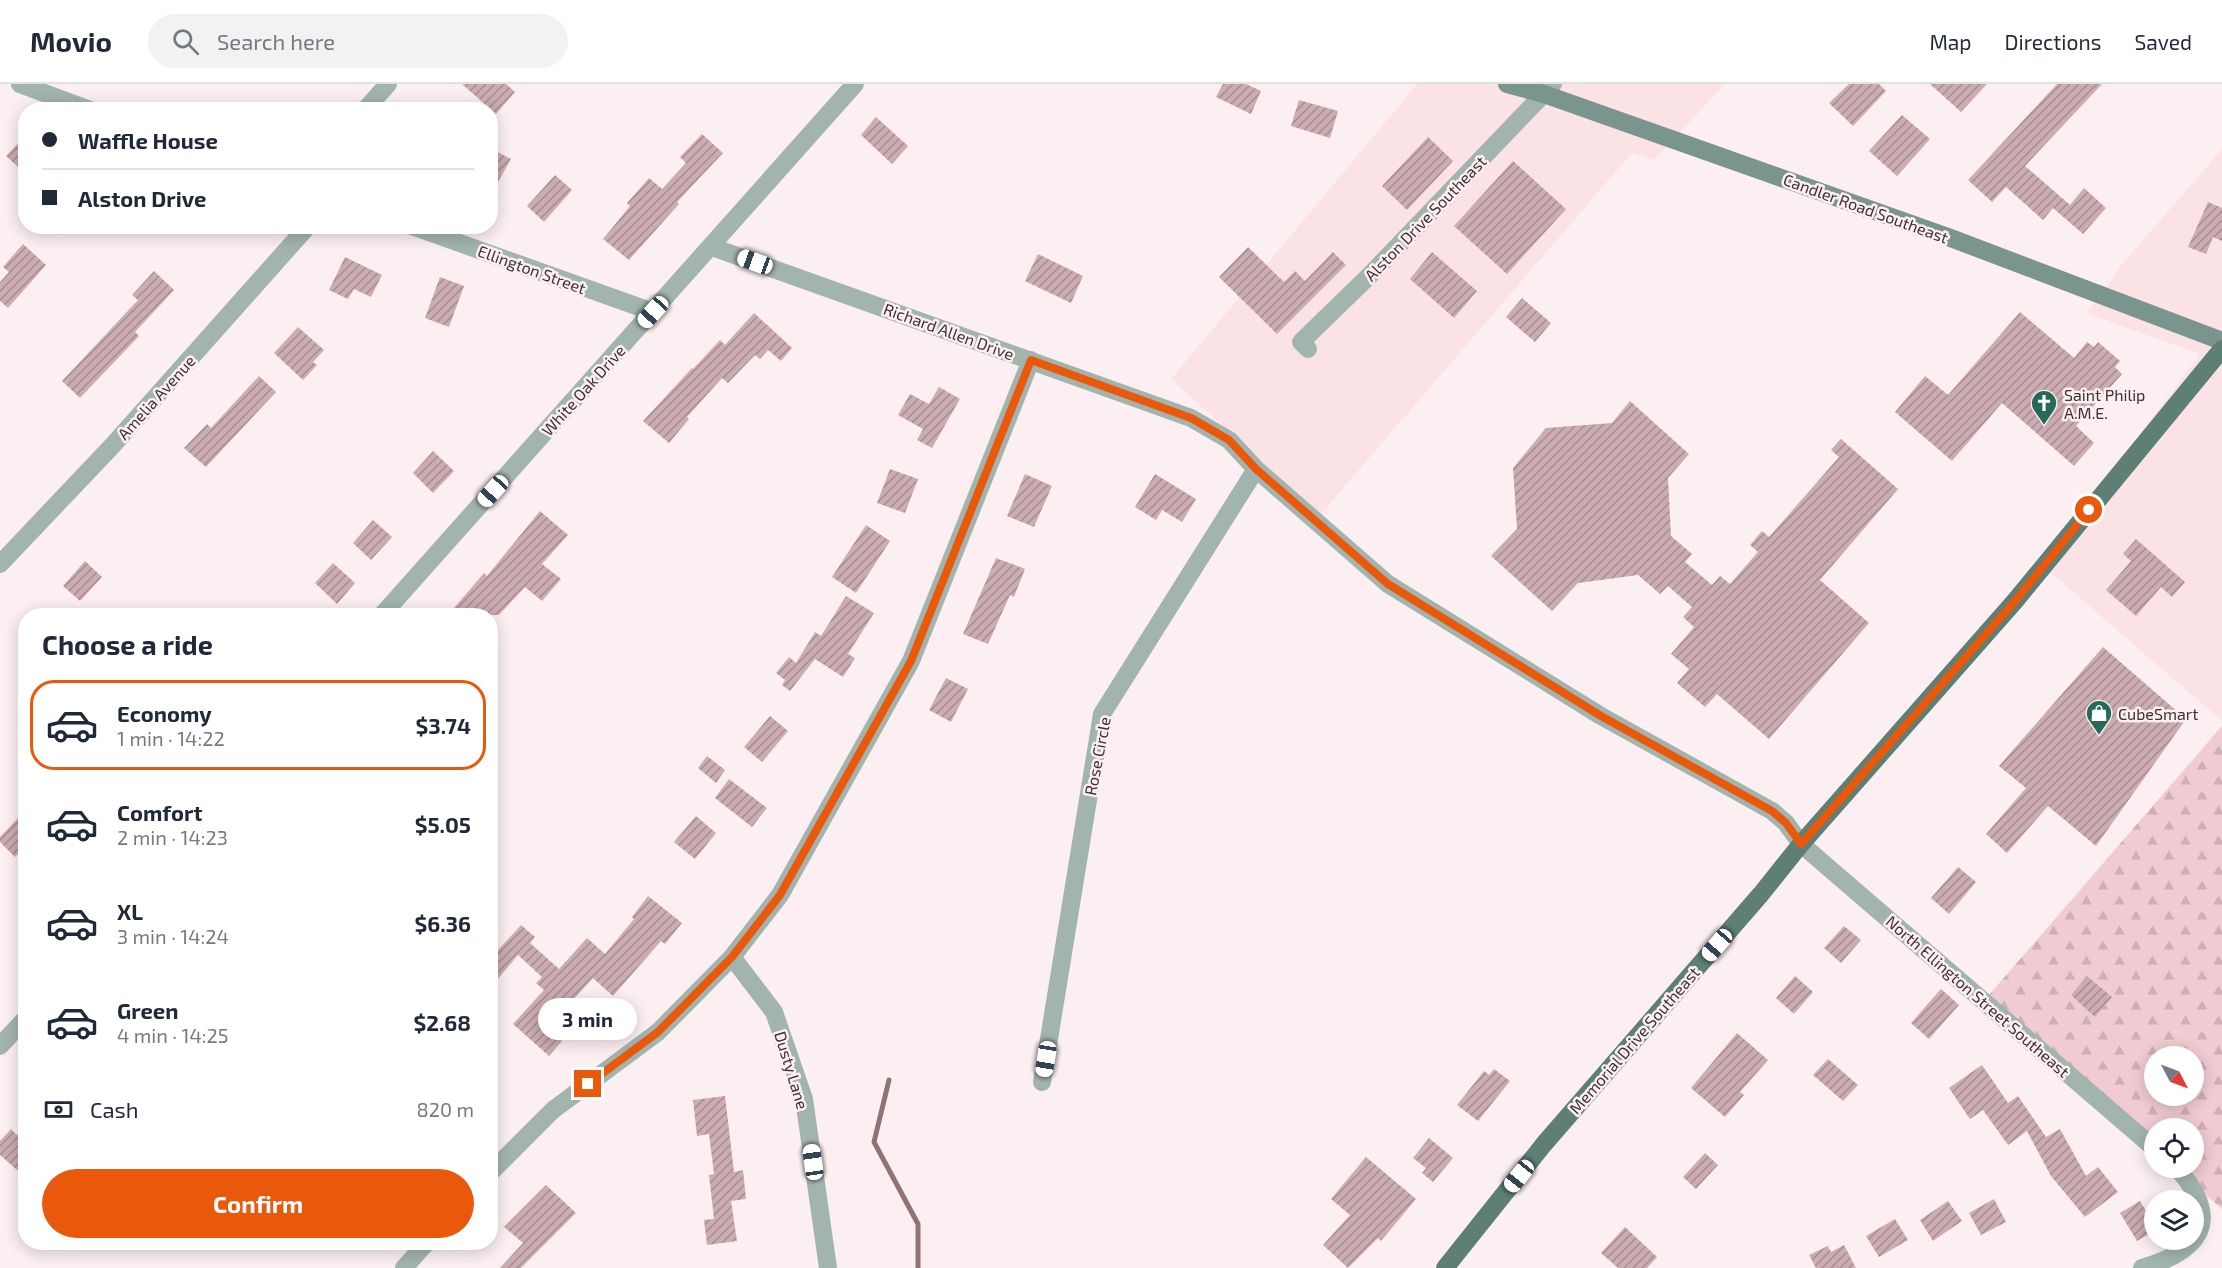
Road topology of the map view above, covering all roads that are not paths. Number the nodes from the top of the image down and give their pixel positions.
1 (20, 84) edge
2 (388, 84) edge
3 (855, 84) edge
4 (1507, 84) edge
5 (1549, 89) edge
6 (68, 102) edge
7 (372, 102) edge
8 (301, 234) edge
9 (434, 234) edge
10 (712, 247) junction
11 (653, 312) junction
12 (2222, 341) edge
13 (1308, 349) dead end
14 (2222, 349) edge
15 (1031, 360) junction
16 (1256, 469) junction
17 (0, 564) edge
18 (388, 608) edge
19 (1801, 844) junction
20 (732, 957) junction
21 (18, 1027) edge
22 (0, 1046) edge
23 (1042, 1082) dead end
24 (2144, 1139) edge
25 (498, 1165) edge
26 (2186, 1178) edge
27 (420, 1250) edge
28 (404, 1268) edge
29 (828, 1268) edge
30 (1445, 1268) edge
31 (2142, 1268) edge

1 - 6 street
2 - 7 street
3 - 10 street, White Oak Drive
4 - 5 main road, Candler Road Southeast
5 - 12 main road, Candler Road Southeast
5 - 13 street, Alston Drive Southeast
8 - 17 street, Amelia Avenue
9 - 11 street, Ellington Street
10 - 11 street, White Oak Drive
10 - 15 street, Richard Allen Drive
11 - 18 street, White Oak Drive
14 - 19 main road, Memorial Drive Southeast
15 - 16 street, Richard Allen Drive
15 - 20 street
16 - 19 street, Richard Allen Drive
16 - 23 street, Rose Circle
19 - 24 street, North Ellington Street Southeast
19 - 30 main road, Memorial Drive Southeast
20 - 25 street
20 - 29 street, Dusty Lane
21 - 22 street
26 - 31 street
27 - 28 street

